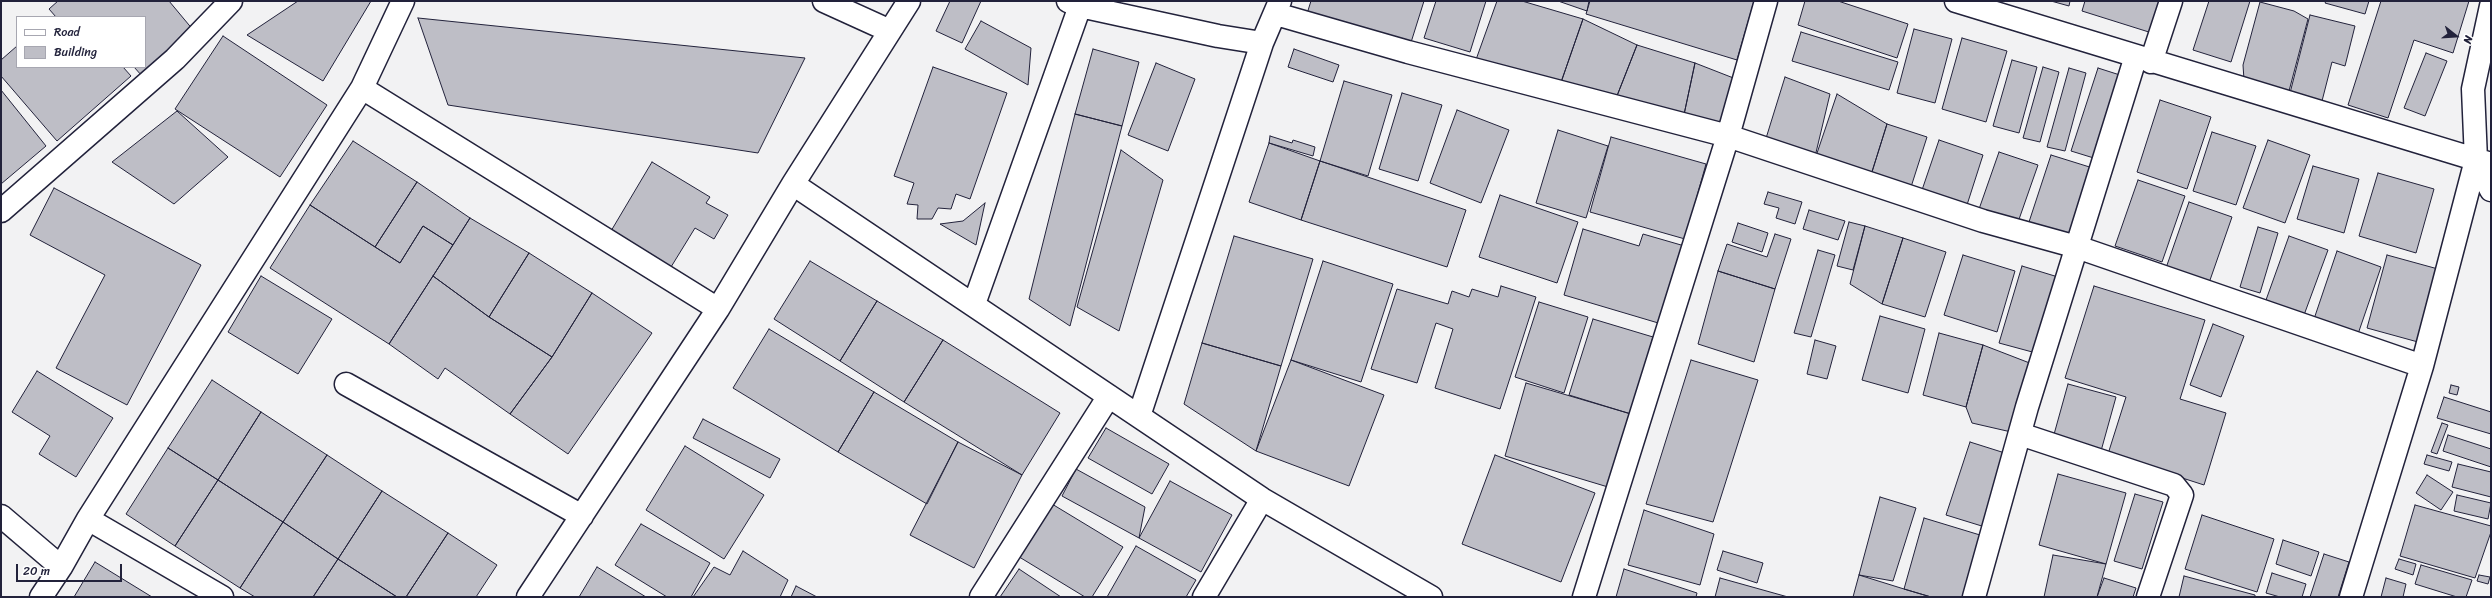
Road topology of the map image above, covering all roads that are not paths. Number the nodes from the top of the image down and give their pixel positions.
1 (231, 1) edge
2 (403, 1) edge
3 (824, 1) edge
4 (909, 1) edge
5 (1766, 1) edge
6 (1956, 1) edge
7 (2171, 1) edge
8 (1074, 3) edge
9 (2491, 6) edge
10 (1278, 8) edge
11 (890, 31) junction
12 (1262, 43) junction
13 (2143, 59) junction
14 (362, 88) junction
15 (1728, 136) junction
16 (2484, 162) edge
17 (793, 184) junction
18 (2491, 190) edge
19 (1, 211) edge
20 (2077, 247) junction
21 (974, 304) junction
22 (718, 309) junction
23 (2422, 366) junction
24 (346, 384) dead end
25 (1109, 396) junction
26 (1140, 416) junction
27 (2020, 434) junction
28 (1262, 499) junction
29 (1, 516) edge
30 (582, 516) junction
31 (88, 519) junction
32 (61, 567) junction
33 (41, 597) edge
34 (222, 597) edge
35 (528, 597) edge
36 (981, 597) edge
37 (1204, 597) edge
38 (1431, 597) edge
39 (1584, 597) edge
40 (1974, 597) edge
41 (2148, 597) edge
42 (2350, 597) edge

1 - 19 street
2 - 14 street
3 - 11 street
4 - 11 street
5 - 15 street
6 - 13 street
7 - 13 street
8 - 12 street
8 - 21 street
9 - 16 street
10 - 12 street
10 - 15 street
11 - 17 street
12 - 26 street
13 - 16 street
13 - 20 street
14 - 22 street
14 - 31 street
15 - 20 street
15 - 39 street
16 - 18 street
16 - 23 street
17 - 21 street
17 - 22 street
20 - 23 street
20 - 27 street
21 - 25 street
22 - 30 street
23 - 42 street
24 - 30 street
25 - 26 street
25 - 36 street
26 - 28 street
27 - 40 street
27 - 41 street
28 - 37 street
28 - 38 street
29 - 32 street
30 - 35 street
31 - 32 street
31 - 34 street
32 - 33 street

